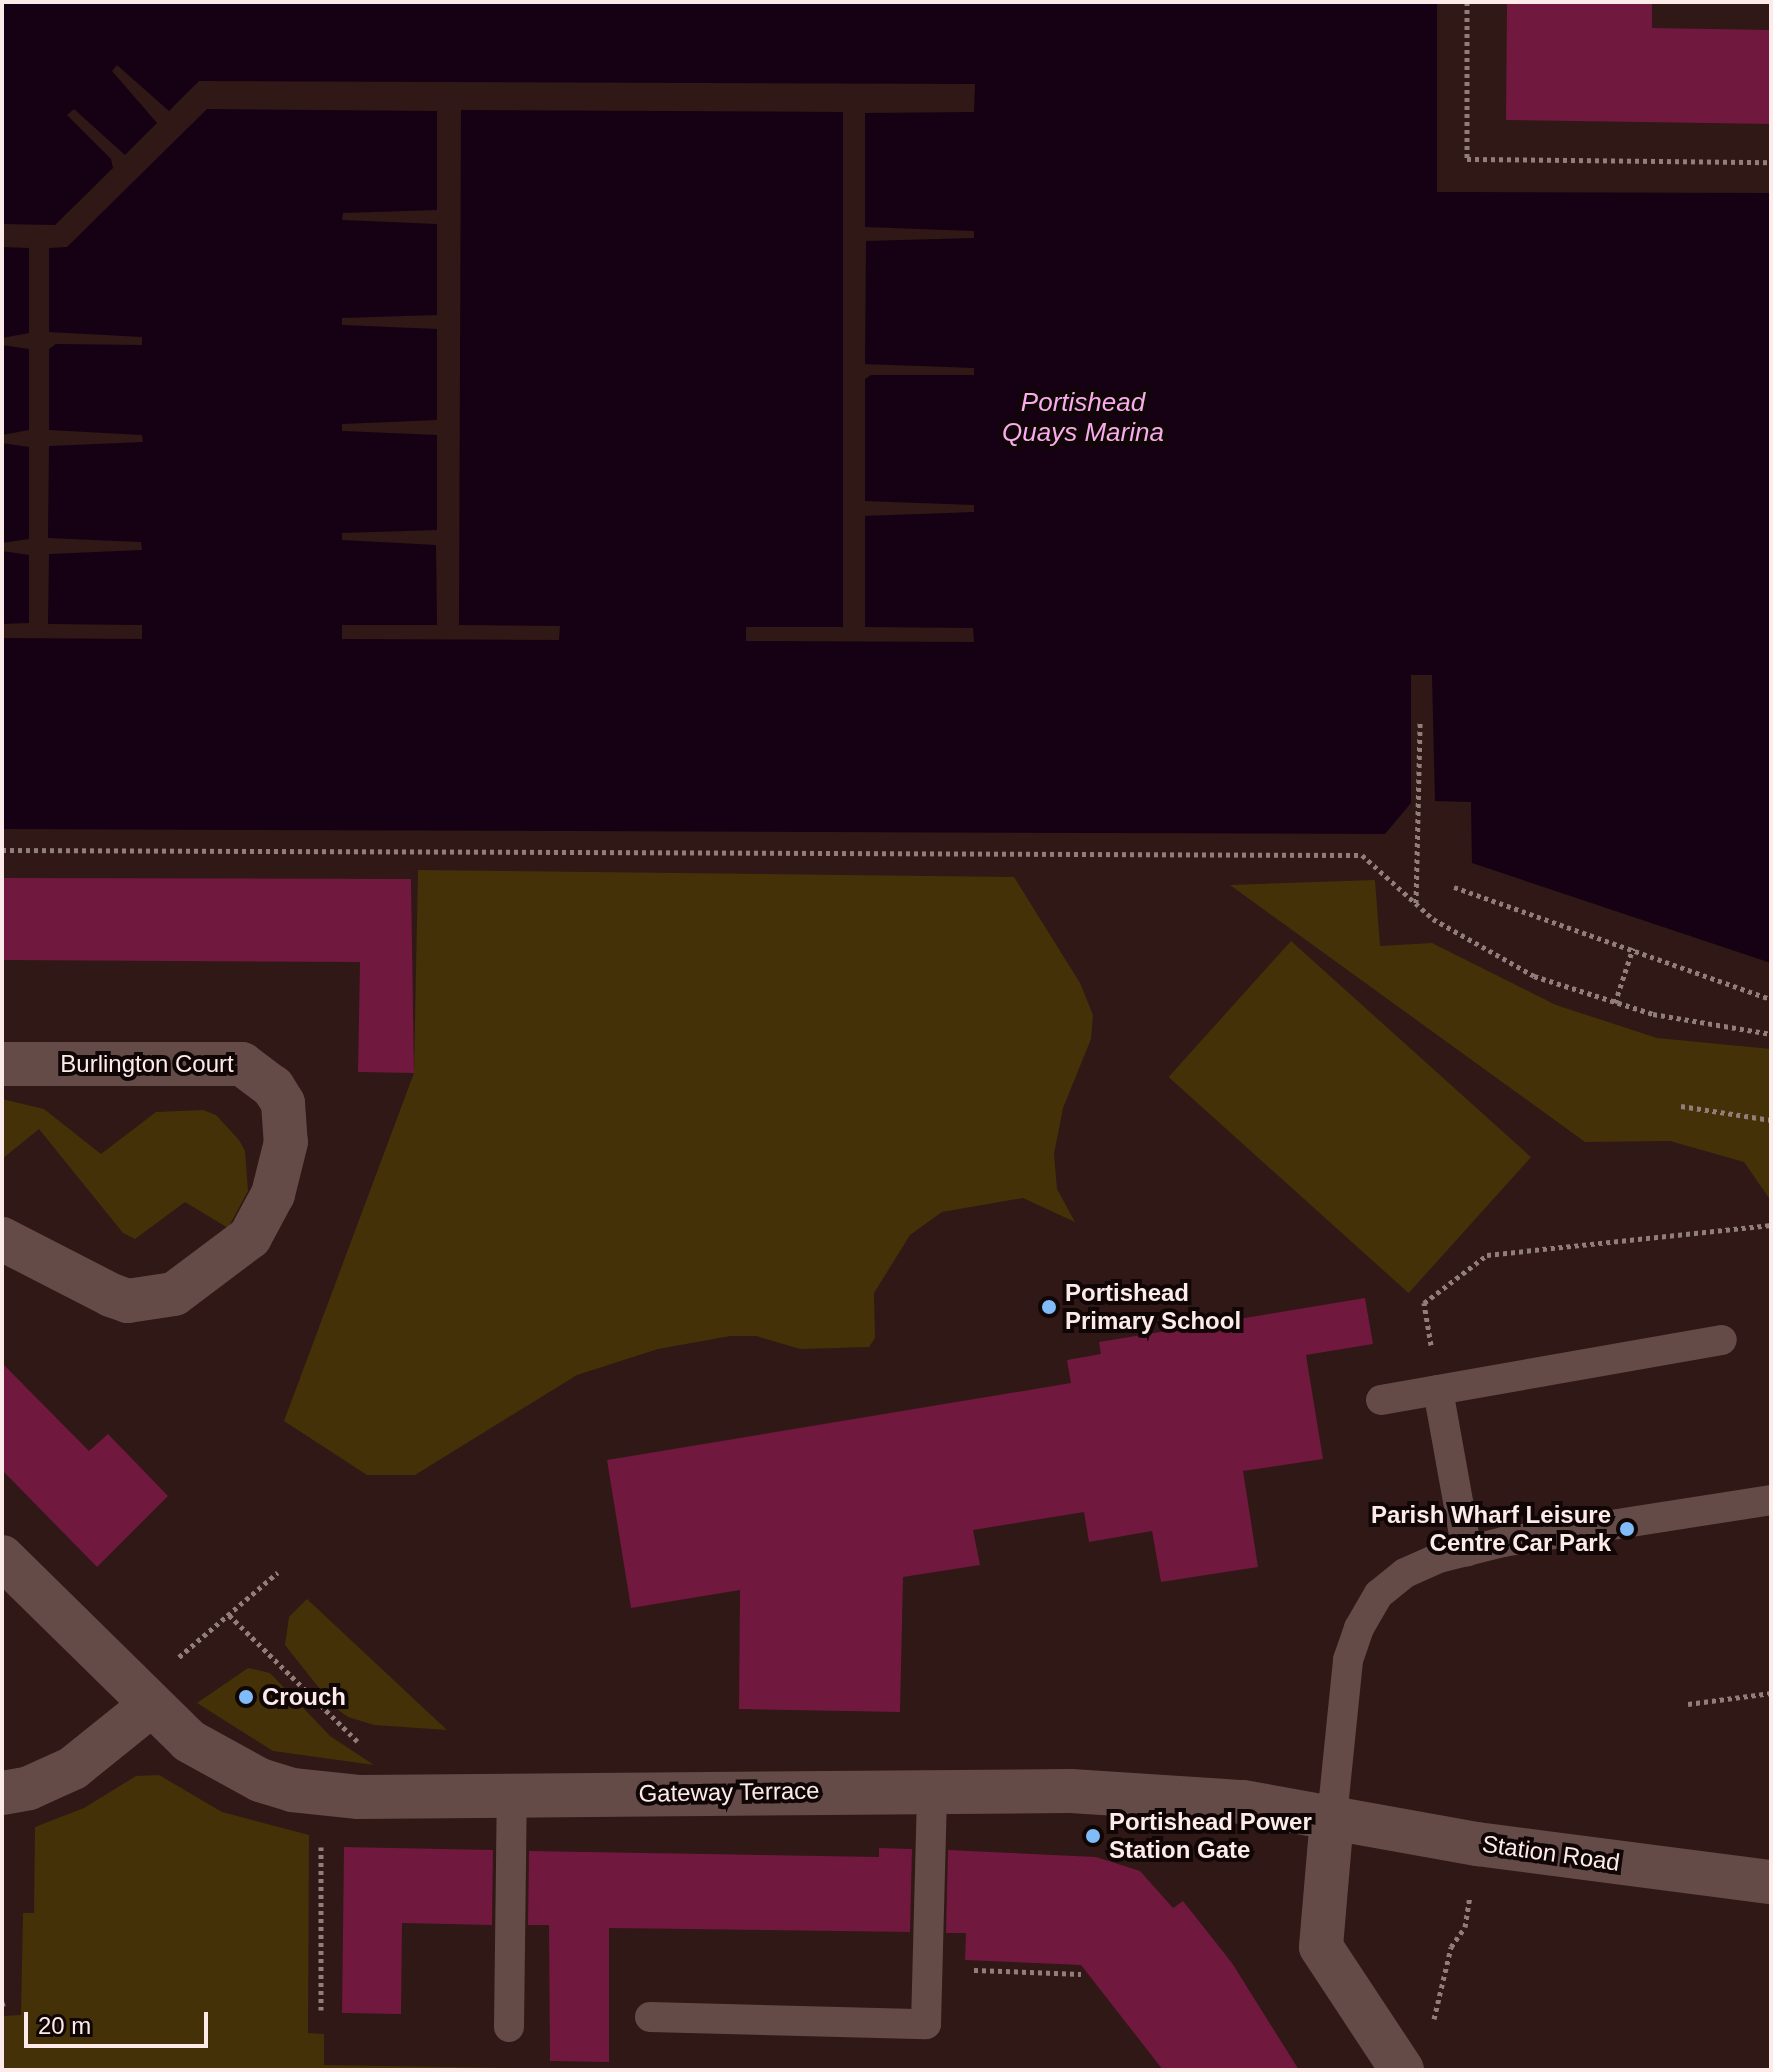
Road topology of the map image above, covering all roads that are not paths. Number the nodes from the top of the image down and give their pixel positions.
1 (2, 1064) edge
2 (2, 1239) edge
3 (1722, 1340) dead end
4 (1438, 1390) junction
5 (1381, 1400) dead end
6 (1771, 1500) edge
7 (1467, 1551) junction
8 (2, 1557) edge
9 (143, 1700) junction
10 (932, 1789) junction
11 (2, 1793) edge
12 (512, 1795) junction
13 (1332, 1818) junction
14 (1771, 1882) edge
15 (650, 2017) dead end
16 (509, 2027) dead end
17 (1402, 2070) edge

1 - 2 street, Burlington Court
3 - 4 lane
4 - 5 lane
4 - 7 lane
6 - 7 lane
7 - 13 lane
8 - 9 street, Gateway Terrace
9 - 11 street
9 - 12 street, Gateway Terrace
10 - 12 street, Gateway Terrace
10 - 13 street, Gateway Terrace
10 - 15 lane
12 - 16 lane
13 - 14 street, Station Road
13 - 17 street

